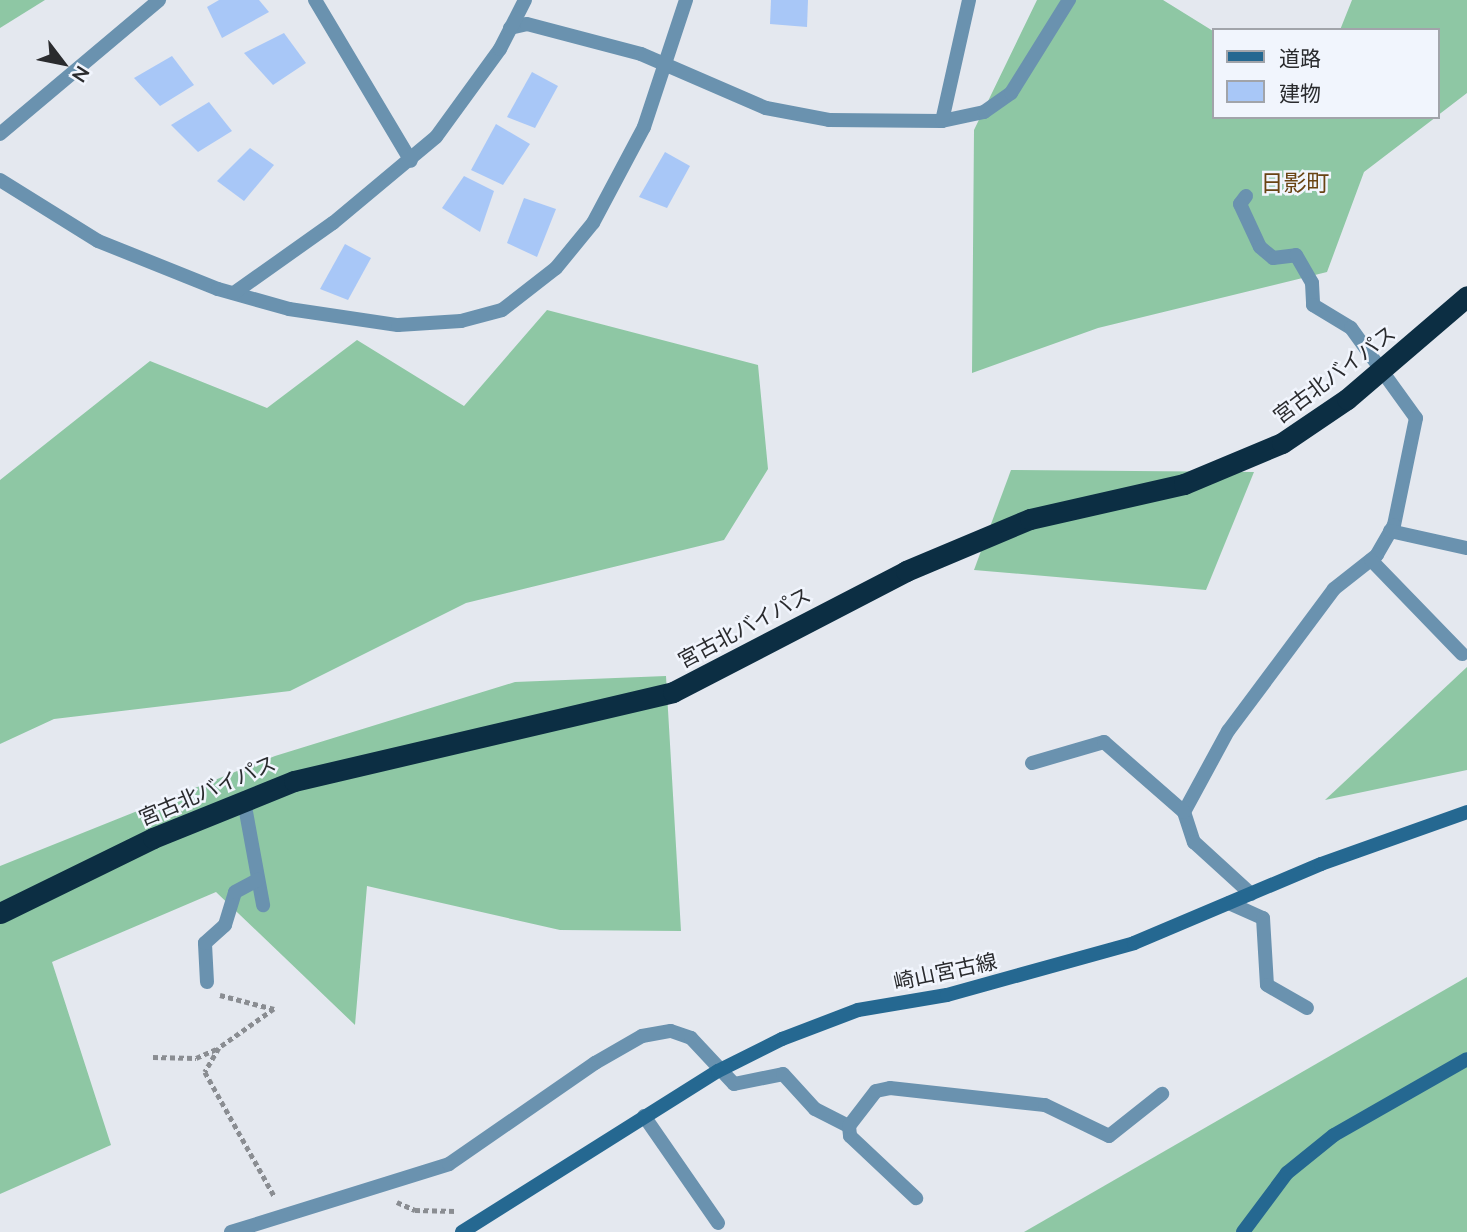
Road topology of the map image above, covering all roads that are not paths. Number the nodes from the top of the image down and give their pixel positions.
1 (159, 0) edge
2 (315, 0) edge
3 (526, 0) edge
4 (686, 0) edge
5 (969, 0) edge
6 (1069, 0) edge
7 (510, 28) junction
8 (665, 64) junction
9 (942, 121) junction
10 (0, 134) edge
11 (411, 161) junction
12 (0, 180) edge
13 (1245, 195) dead end
14 (234, 293) junction
15 (1467, 296) edge
16 (1378, 373) junction
17 (1390, 531) junction
18 (1466, 548) edge
19 (1371, 560) junction
20 (1462, 654) dead end
21 (1032, 763) dead end
22 (244, 801) junction
23 (1184, 812) junction
24 (1467, 812) edge
25 (258, 880) junction
26 (1251, 894) junction
27 (1229, 903) junction
28 (263, 905) dead end
29 (0, 913) edge
30 (207, 982) road end
31 (1307, 1008) dead end
32 (1467, 1059) edge
33 (718, 1071) junction
34 (1162, 1094) dead end
35 (644, 1116) junction
36 (849, 1126) junction
37 (916, 1198) dead end
38 (718, 1223) dead end
39 (230, 1232) edge
40 (462, 1232) edge
41 (1243, 1232) edge

1 - 10 street
2 - 11 street
3 - 7 street
4 - 8 street
5 - 9 street
6 - 9 street
7 - 8 street
7 - 11 street
8 - 9 street
8 - 14 street
11 - 14 street
12 - 14 street
13 - 16 street
15 - 16 highway, 宮古北バイパス
16 - 17 street
16 - 22 highway, 宮古北バイパス
17 - 18 street
17 - 19 street
19 - 20 street
19 - 23 street
21 - 23 street
22 - 25 street
22 - 29 highway, 宮古北バイパス
23 - 26 street
24 - 26 main road, 崎山宮古線
25 - 28 street
25 - 30 street
26 - 27 main road, 崎山宮古線
27 - 31 street
27 - 33 main road, 崎山宮古線
32 - 41 main road
33 - 35 main road, 崎山宮古線
33 - 36 street
33 - 39 street
34 - 36 street
35 - 38 street
35 - 40 main road, 崎山宮古線
36 - 37 street

